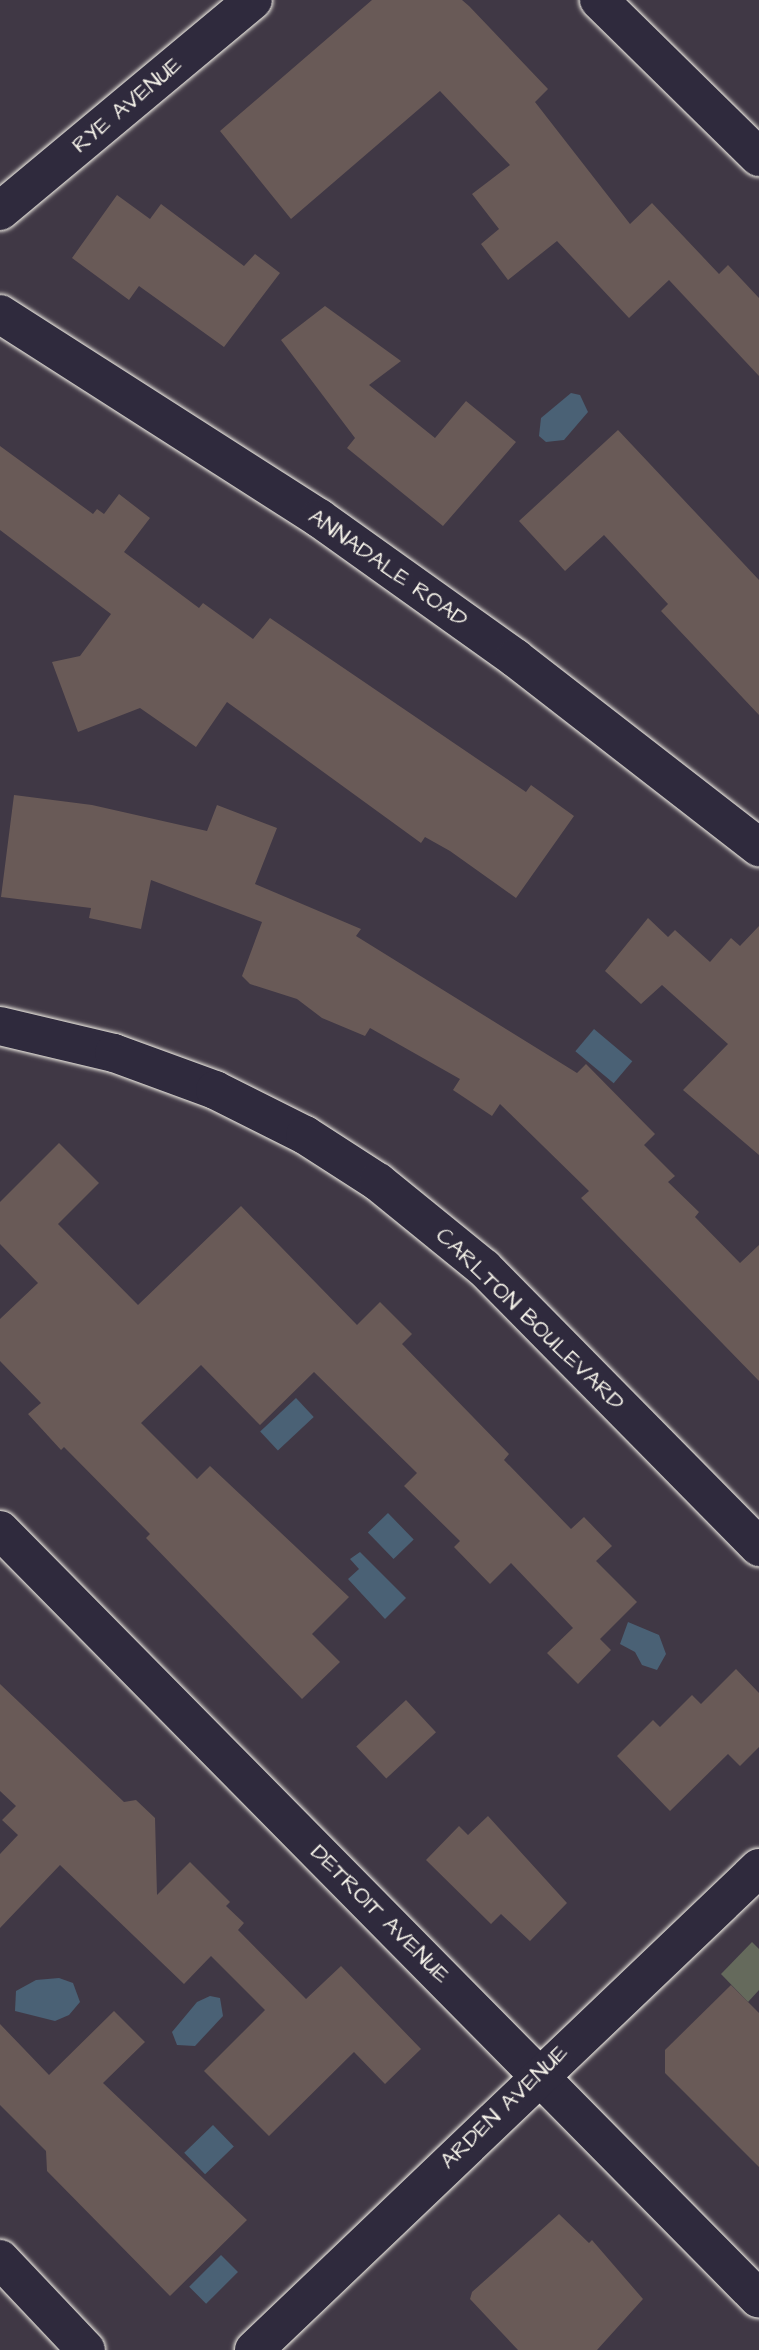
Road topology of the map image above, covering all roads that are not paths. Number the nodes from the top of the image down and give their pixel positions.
1 (253, 0) edge
2 (599, 0) edge
3 (759, 157) edge
4 (0, 211) edge
5 (0, 314) edge
6 (759, 846) edge
7 (0, 1026) edge
8 (0, 1530) edge
9 (759, 1547) edge
10 (759, 1867) edge
11 (537, 2074) junction
12 (0, 2259) edge
13 (759, 2299) edge
14 (86, 2350) edge
15 (254, 2350) edge

1 - 4 street, RYE AVENUE
2 - 3 street
5 - 6 street, ANNADALE ROAD
7 - 9 street, CARLTON BOULEVARD
8 - 11 street, DETROIT AVENUE
10 - 11 street, ARDEN AVENUE
11 - 13 street, DETROIT AVENUE
11 - 15 street, ARDEN AVENUE
12 - 14 street

